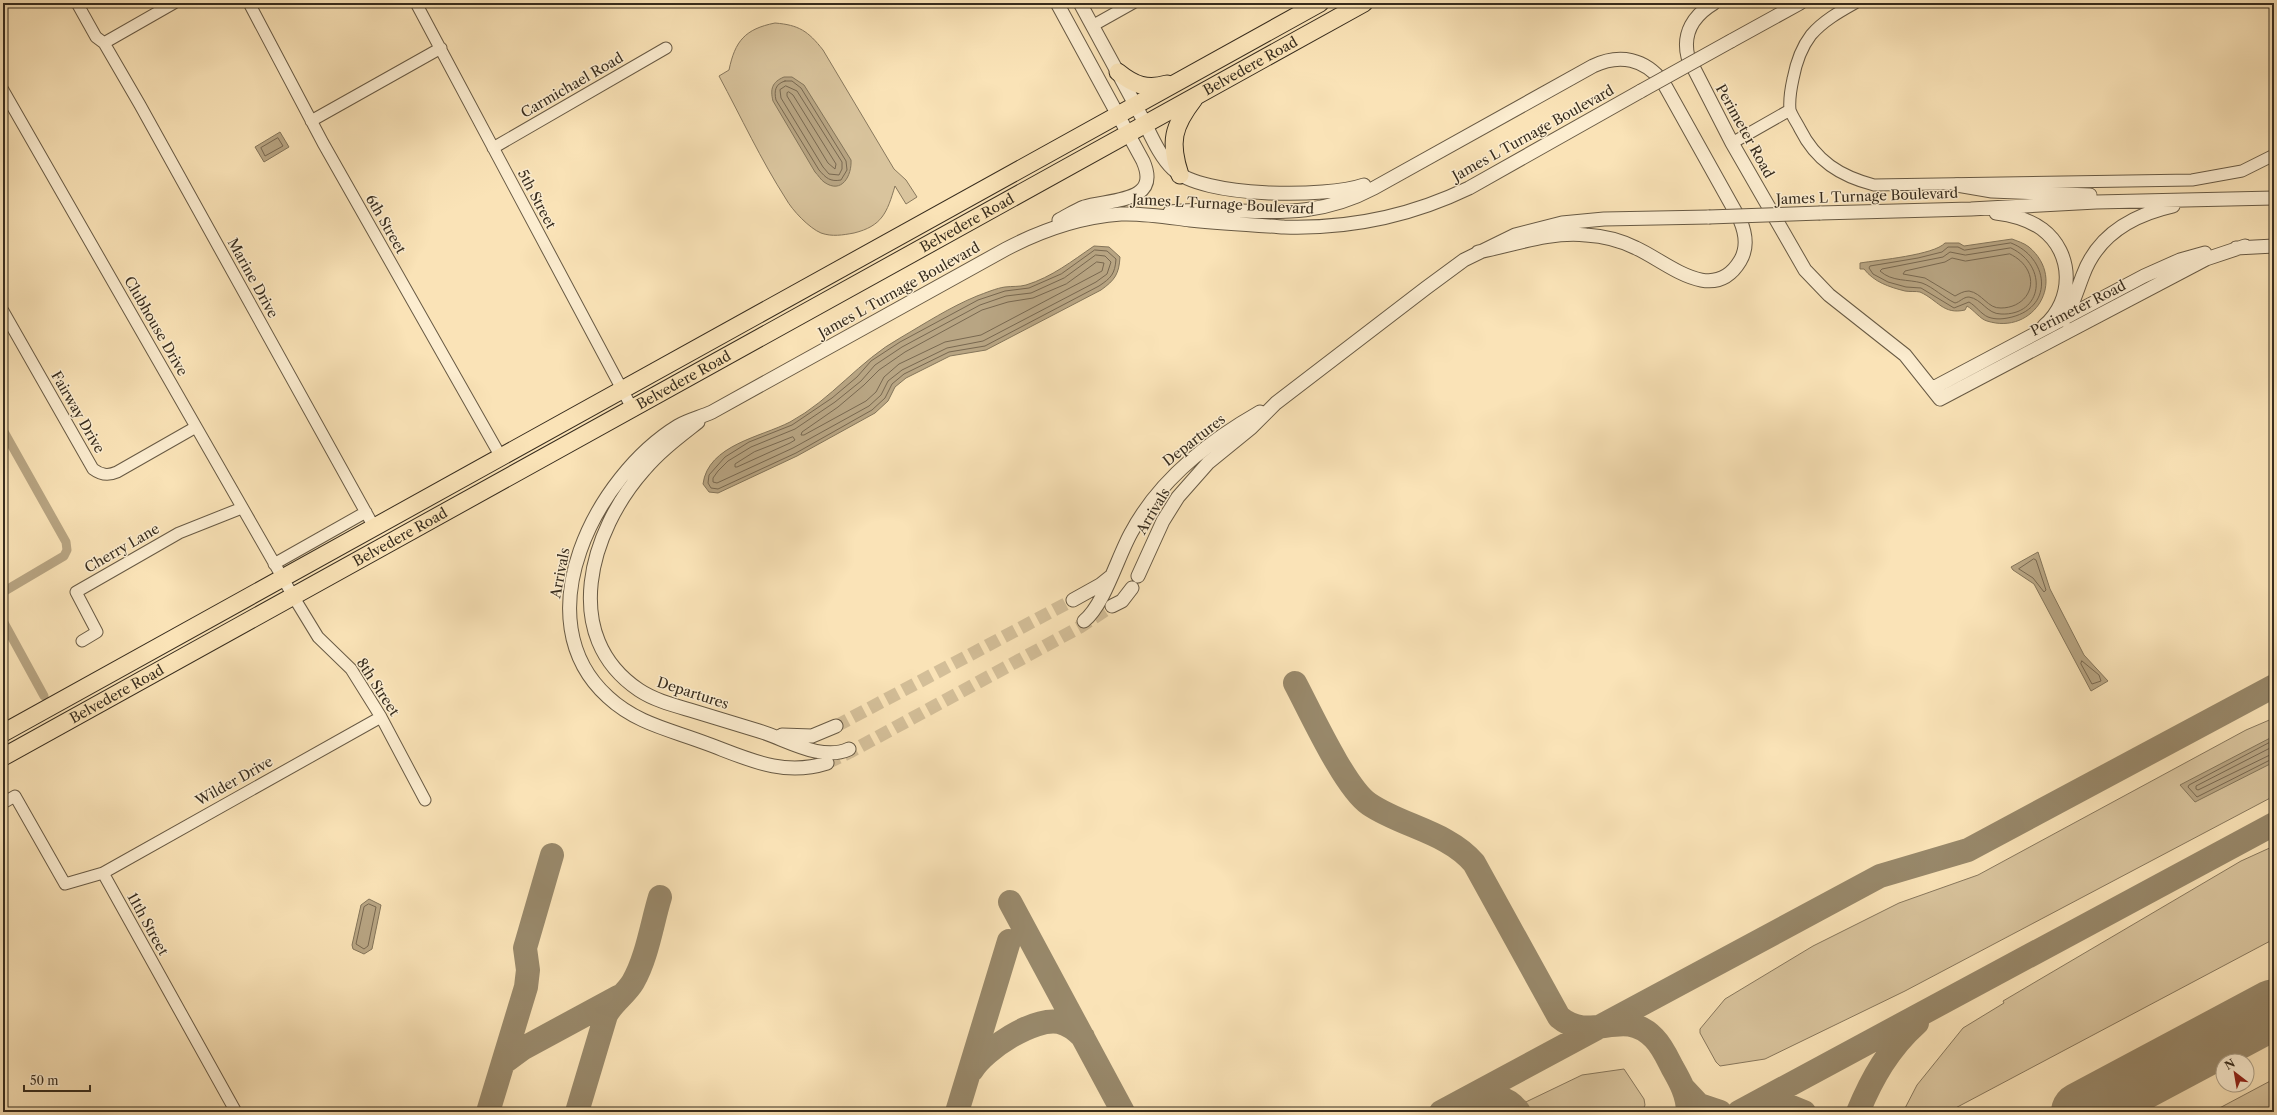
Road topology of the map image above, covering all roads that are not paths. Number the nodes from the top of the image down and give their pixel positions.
1 (77, 3) edge
2 (174, 3) edge
3 (249, 3) edge
4 (416, 3) edge
5 (1057, 3) edge
6 (1080, 3) edge
7 (1133, 3) edge
8 (1320, 3) edge
9 (1364, 3) edge
10 (1714, 3) edge
11 (1800, 3) edge
12 (1855, 3) edge
13 (1092, 26) junction
14 (104, 43) junction
15 (441, 48) junction
16 (666, 48) dead end
17 (1118, 72) junction
18 (1182, 80) junction
19 (3, 90) edge
20 (1197, 96) junction
21 (1136, 106) junction
22 (1790, 110) junction
23 (1117, 116) junction
24 (311, 121) junction
25 (1146, 125) junction
26 (1128, 134) junction
27 (1732, 143) junction
28 (493, 148) junction
29 (2274, 155) edge
30 (1400, 173) junction
31 (1180, 175) junction
32 (1957, 185) junction
33 (2274, 198) edge
34 (2198, 200) junction
35 (2142, 201) junction
36 (1971, 209) junction
37 (1147, 214) junction
38 (1035, 234) junction
39 (2245, 246) junction
40 (2274, 246) edge
41 (1478, 252) junction
42 (3, 311) edge
43 (2065, 319) junction
44 (2036, 333) junction
45 (2027, 352) junction
46 (622, 390) junction
47 (1936, 393) junction
48 (1276, 403) junction
49 (632, 408) junction
50 (712, 412) junction
51 (196, 427) junction
52 (501, 457) junction
53 (242, 508) junction
54 (366, 512) junction
55 (374, 527) junction
56 (278, 571) junction
57 (1138, 576) dead end
58 (1110, 577) junction
59 (1132, 588) dead end
60 (293, 596) junction
61 (1073, 600) tunnel mouth
62 (1112, 606) tunnel mouth
63 (1084, 621) dead end
64 (82, 641) dead end
65 (381, 717) junction
66 (836, 726) tunnel mouth
67 (3, 733) edge
68 (764, 733) junction
69 (849, 749) dead end
70 (3, 756) edge
71 (827, 762) tunnel mouth
72 (425, 800) dead end
73 (3, 803) edge
74 (103, 873) junction
75 (236, 1112) edge

1 - 14 street, Marine Drive
2 - 14 street
3 - 24 street, 6th Street
4 - 15 street, 5th Street
5 - 23 street
6 - 13 street
7 - 13 street
8 - 18 main road, Belvedere Road
9 - 20 main road, Belvedere Road
10 - 27 street, Perimeter Road
11 - 37 street, James L Turnage Boulevard, bridge
12 - 22 street
13 - 17 street
14 - 54 street, Marine Drive
15 - 24 street
15 - 28 street, 5th Street
16 - 28 street, Carmichael Road
17 - 18 main road
17 - 21 street
18 - 21 main road, Belvedere Road
19 - 51 street, Clubhouse Drive
20 - 25 main road, Belvedere Road
20 - 31 main road
21 - 23 main road, Belvedere Road
21 - 25 street
22 - 27 street
22 - 32 street
23 - 26 street
23 - 46 main road, Belvedere Road
24 - 52 street, 6th Street
25 - 26 main road, Belvedere Road
25 - 31 street
26 - 38 street
26 - 49 main road, Belvedere Road
27 - 47 street, Perimeter Road
28 - 46 street, 5th Street
29 - 32 street
30 - 31 street
30 - 37 street
30 - 41 street
32 - 35 street
33 - 34 street, James L Turnage Boulevard
34 - 35 street, James L Turnage Boulevard
34 - 43 street
35 - 36 street, James L Turnage Boulevard
36 - 41 street, James L Turnage Boulevard, bridge
36 - 44 street
37 - 38 street, James L Turnage Boulevard
38 - 50 street, James L Turnage Boulevard
39 - 40 street, Perimeter Road
39 - 43 street, Perimeter Road
39 - 45 street, Perimeter Road
41 - 48 street, James L Turnage Boulevard
42 - 51 street, Fairway Drive
43 - 44 street, Perimeter Road
43 - 45 street
44 - 47 street, Perimeter Road
45 - 47 street, Perimeter Road
46 - 49 street, 5th Street
46 - 52 main road, Belvedere Road
48 - 57 street, Arrivals
48 - 58 street, Departures
49 - 60 main road, Belvedere Road
50 - 68 street, Departures
50 - 71 street, Arrivals
51 - 53 street, Clubhouse Drive
52 - 55 main road, Belvedere Road
53 - 56 street, Clubhouse Drive
53 - 64 street, Cherry Lane
54 - 55 street, Marine Drive
54 - 56 street
55 - 56 main road, Belvedere Road
56 - 60 street, 8th Street
56 - 67 main road, Belvedere Road
58 - 61 street
58 - 63 street, Departures
59 - 62 street
60 - 65 street, 8th Street
60 - 70 main road, Belvedere Road
65 - 72 street, 8th Street
65 - 74 street, Wilder Drive
66 - 68 street, Departures
68 - 69 street, Departures
73 - 74 street
74 - 75 street, 11th Street

